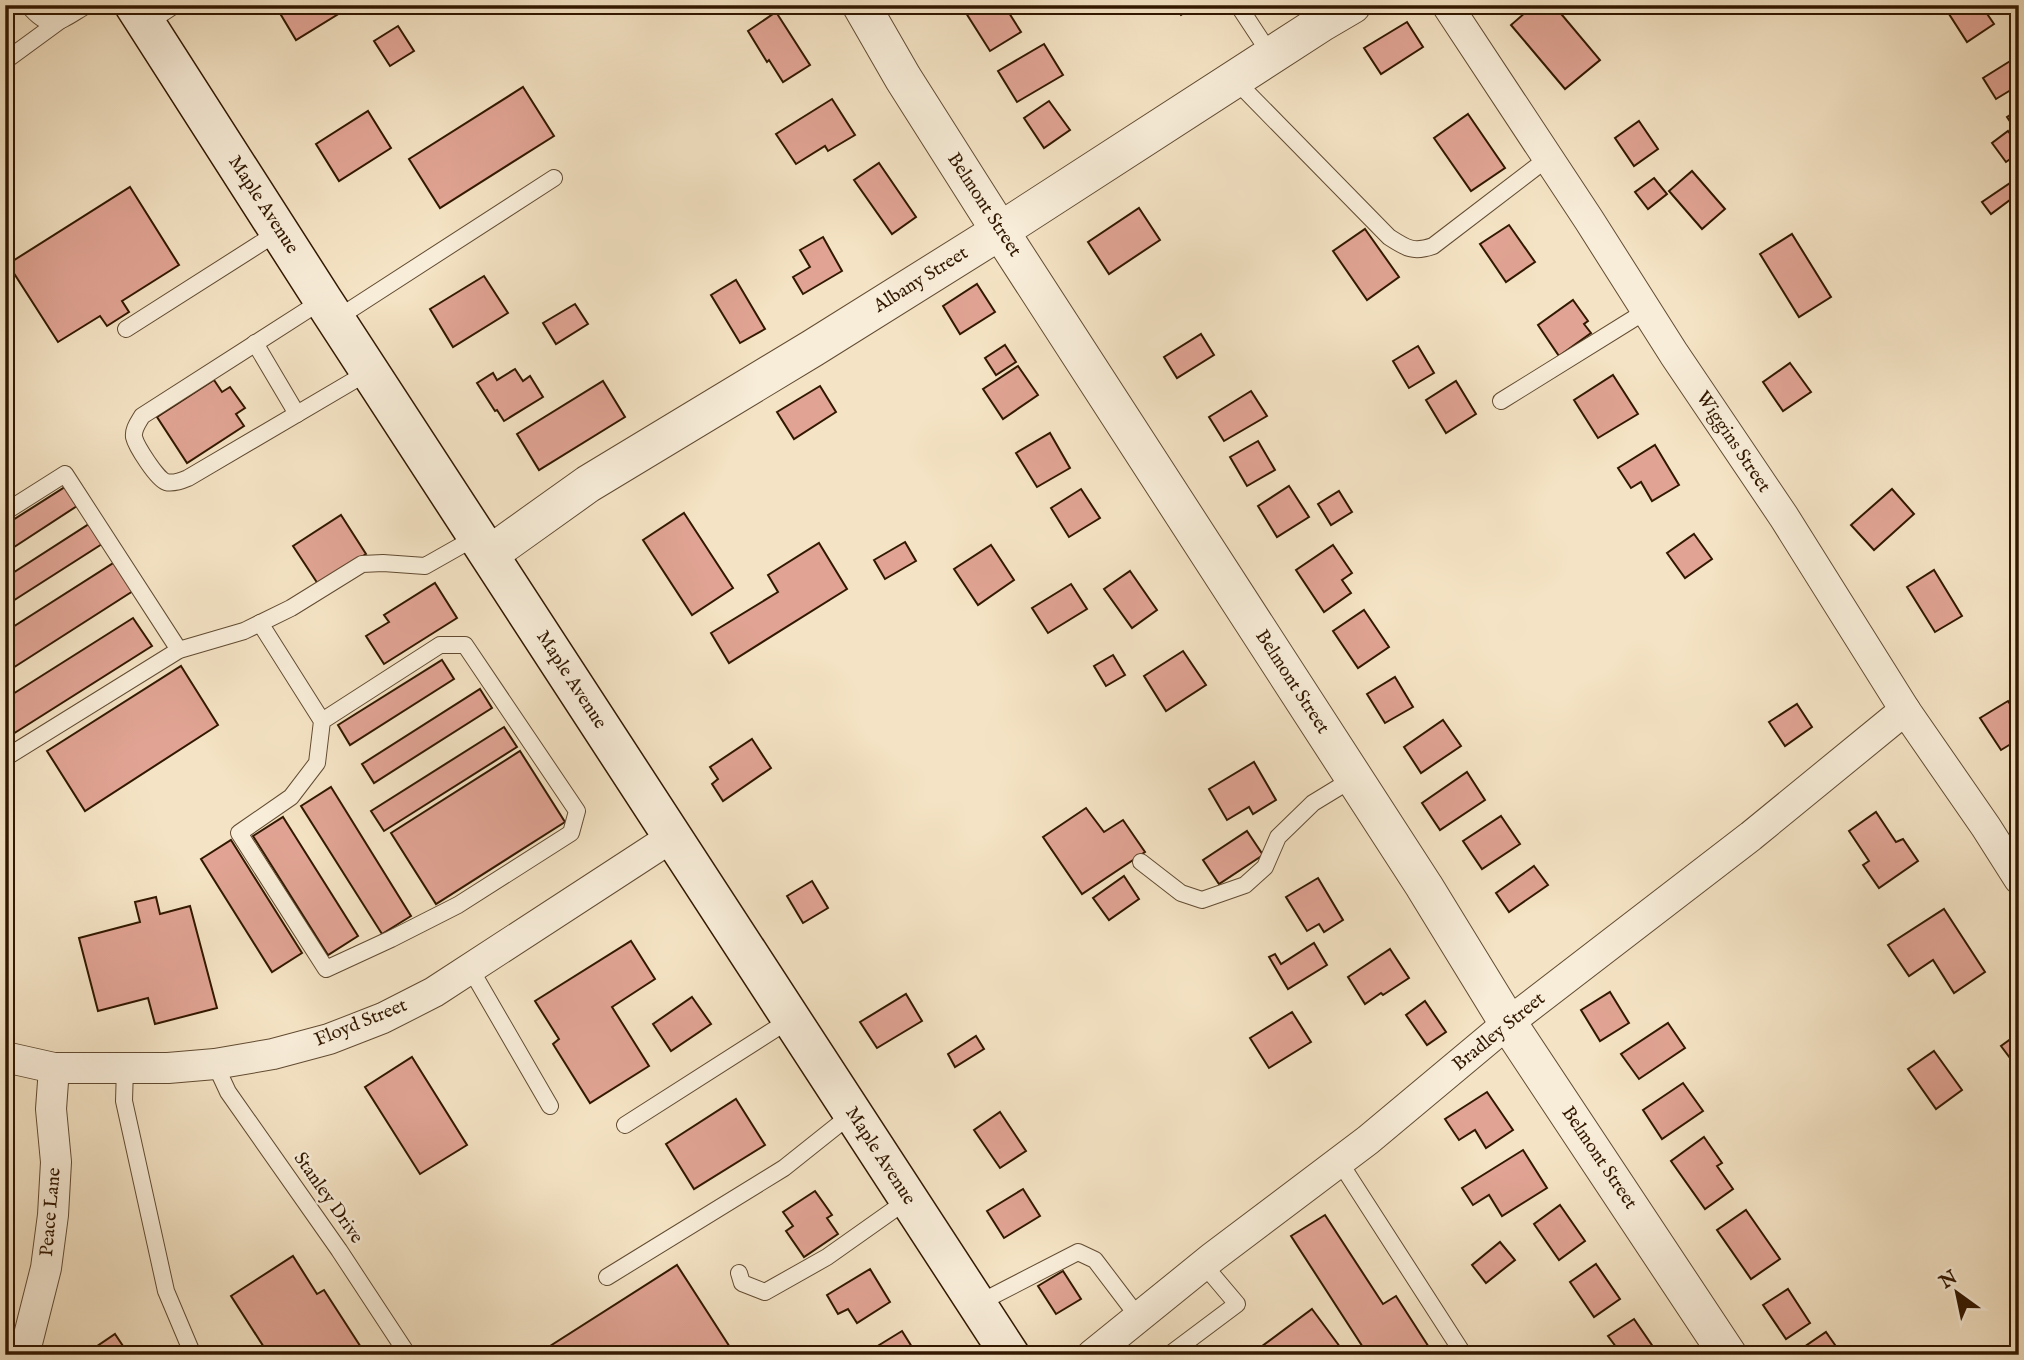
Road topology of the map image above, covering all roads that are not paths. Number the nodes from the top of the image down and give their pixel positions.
1 (28, 5) edge
2 (87, 5) edge
3 (861, 5) edge
4 (1238, 5) edge
5 (1352, 5) edge
6 (1447, 5) edge
7 (152, 12) edge
8 (61, 20) junction
9 (1272, 55) junction
10 (5, 61) edge
11 (1234, 79) junction
12 (1548, 158) junction
13 (554, 178) dead end
14 (280, 231) junction
15 (1000, 231) junction
16 (330, 309) junction
17 (1646, 311) junction
18 (126, 329) dead end
19 (256, 343) junction
20 (370, 371) junction
21 (1501, 401) dead end
22 (297, 414) junction
23 (5, 512) edge
24 (484, 545) junction
25 (260, 623) junction
26 (179, 650) junction
27 (1905, 710) junction
28 (322, 721) junction
29 (5, 758) edge
30 (1354, 778) junction
31 (672, 836) junction
32 (1141, 862) dead end
33 (2019, 879) edge
34 (470, 968) junction
35 (791, 1018) junction
36 (1508, 1023) junction
37 (5, 1057) edge
38 (215, 1064) junction
39 (54, 1068) junction
40 (125, 1068) junction
41 (550, 1106) dead end
42 (853, 1113) junction
43 (625, 1125) dead end
44 (1339, 1161) junction
45 (909, 1199) junction
46 (1204, 1265) junction
47 (739, 1273) dead end
48 (607, 1277) dead end
49 (977, 1304) junction
50 (1139, 1318) junction
51 (24, 1355) edge
52 (193, 1355) edge
53 (408, 1355) edge
54 (1010, 1355) edge
55 (1092, 1355) edge
56 (1169, 1355) edge
57 (1464, 1355) edge
58 (1728, 1355) edge

1 - 8 lane
2 - 8 lane
3 - 15 street, Belmont Street
4 - 9 lane
5 - 9 street, Albany Street
6 - 12 street, Wiggins Street
7 - 14 main road, Maple Avenue
8 - 10 lane
9 - 11 street, Albany Street
11 - 12 lane
11 - 15 street, Albany Street
12 - 17 street, Wiggins Street
13 - 16 lane
14 - 16 main road, Maple Avenue
14 - 18 lane
15 - 24 street, Albany Street
15 - 30 street, Belmont Street
16 - 19 lane
16 - 20 main road, Maple Avenue
17 - 21 lane
17 - 27 street, Wiggins Street
19 - 22 lane
19 - 22 lane
20 - 22 lane
20 - 24 main road, Maple Avenue
23 - 26 lane
24 - 25 lane
24 - 31 main road, Maple Avenue
25 - 26 lane
25 - 28 lane
26 - 29 lane
27 - 33 street, Wiggins Street
27 - 36 street, Bradley Street
28 - 28 lane
30 - 32 lane
30 - 36 street, Belmont Street
31 - 34 street, Floyd Street
31 - 35 main road, Maple Avenue
34 - 38 street, Floyd Street
34 - 41 lane
35 - 42 main road, Maple Avenue
35 - 43 lane
36 - 44 street, Bradley Street
36 - 58 street, Belmont Street
37 - 39 street, Floyd Street
38 - 40 street, Floyd Street
38 - 53 lane, Stanley Drive
39 - 40 street, Floyd Street
39 - 51 street, Peace Lane
40 - 52 lane
42 - 45 main road, Maple Avenue
42 - 48 lane
44 - 46 street, Bradley Street
44 - 57 lane
45 - 47 lane
45 - 49 main road, Maple Avenue
46 - 50 street, Bradley Street
46 - 56 lane
49 - 50 lane
49 - 54 main road, Maple Avenue
50 - 55 street, Bradley Street

